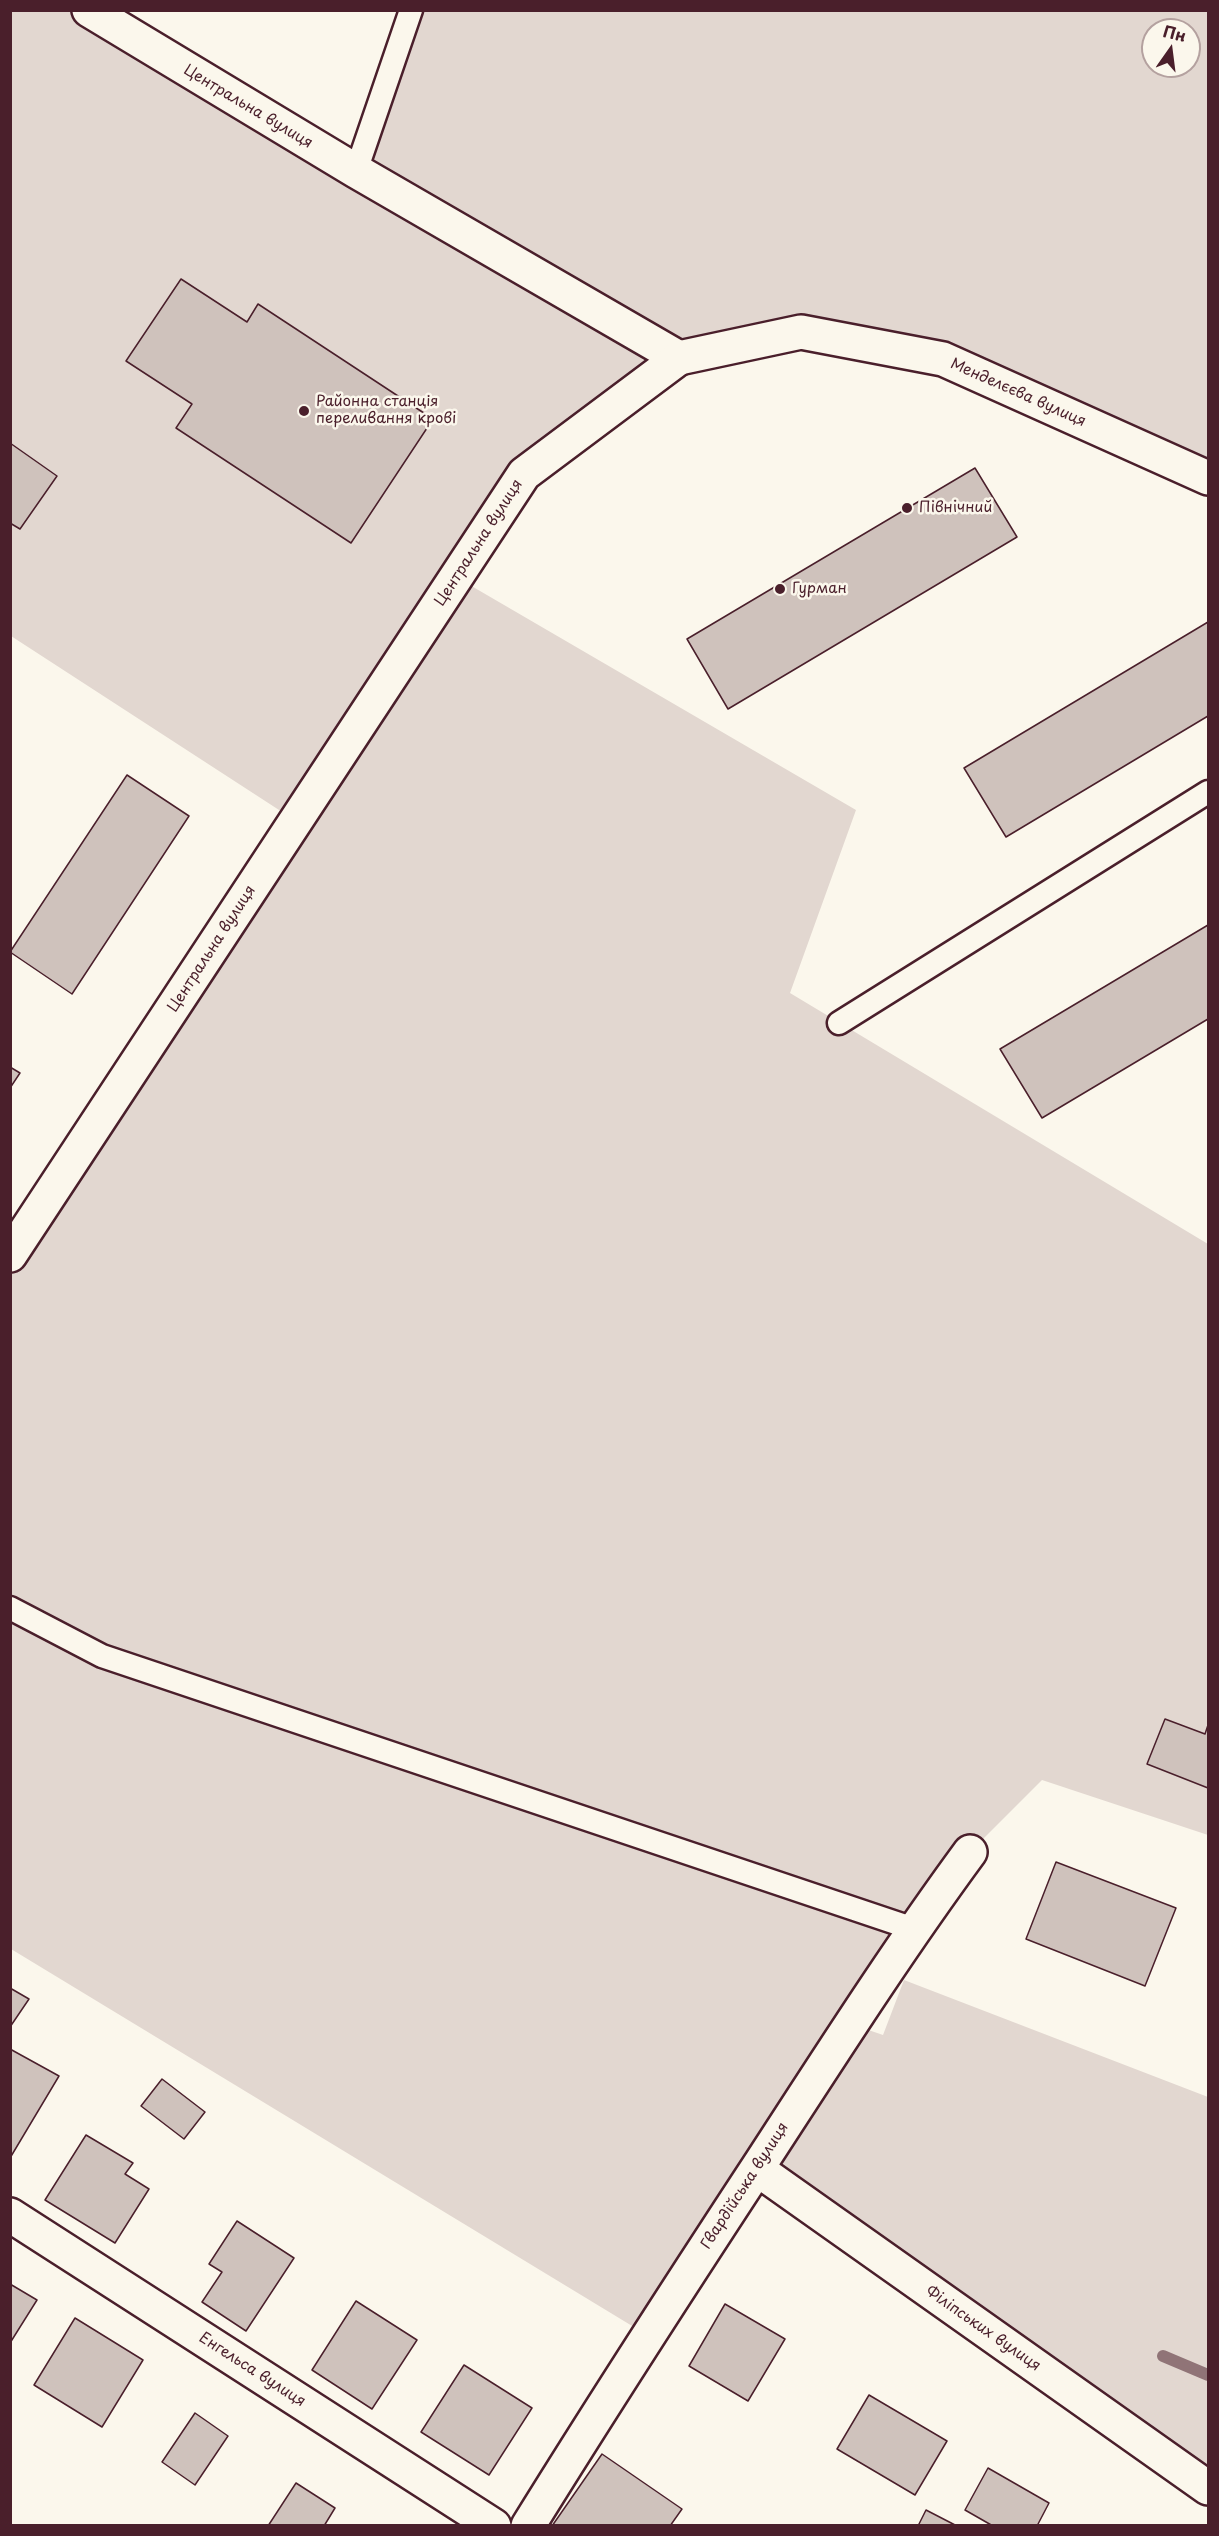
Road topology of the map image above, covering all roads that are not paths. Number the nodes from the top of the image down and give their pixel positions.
1 (411, 10) edge
2 (102, 14) edge
3 (356, 171) junction
4 (678, 358) junction
5 (1209, 478) edge
6 (1209, 792) edge
7 (839, 1023) dead end
8 (10, 1255) edge
9 (10, 1608) edge
10 (970, 1852) dead end
11 (914, 1929) junction
12 (757, 2169) junction
13 (10, 2215) edge
14 (1209, 2488) edge
15 (494, 2526) edge
16 (528, 2526) edge

1 - 3 lane
2 - 3 street, Центральна вулиця
3 - 4 street, Центральна вулиця
4 - 5 street, Менделєєва вулиця
4 - 8 street, Центральна вулиця
6 - 7 lane
9 - 11 lane
10 - 11 street, Гвардійська вулиця
11 - 12 street, Гвардійська вулиця
12 - 14 street, Філіпських вулиця
12 - 16 street, Гвардійська вулиця
13 - 15 street, Енгельса вулиця

